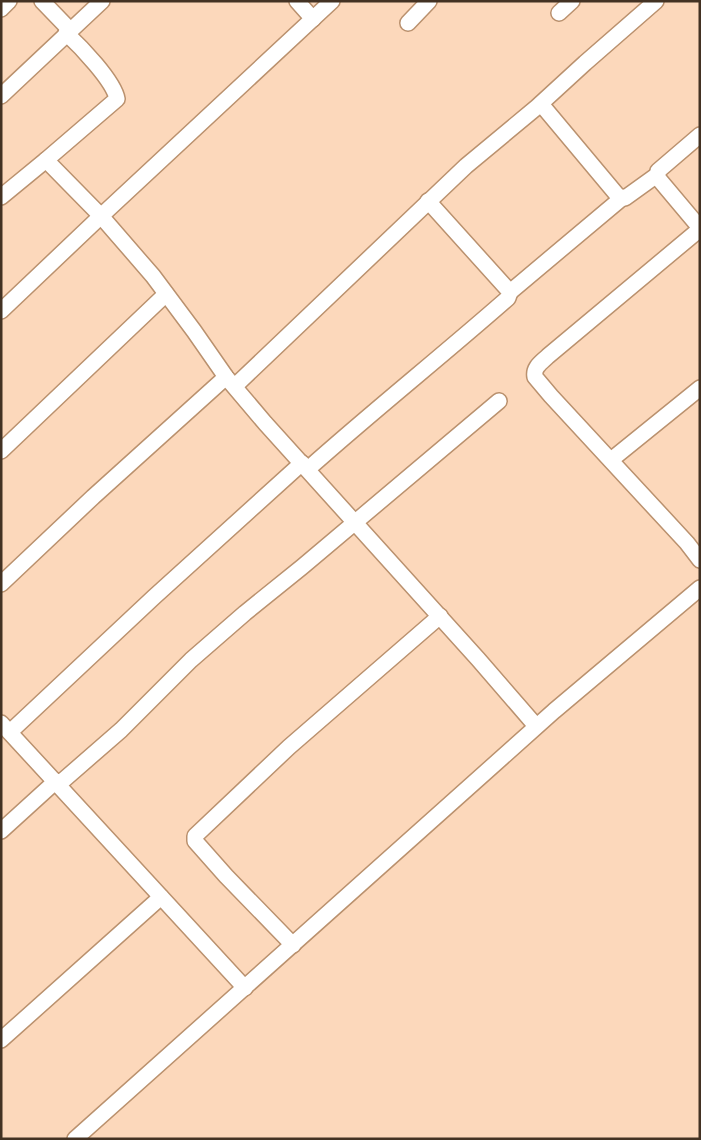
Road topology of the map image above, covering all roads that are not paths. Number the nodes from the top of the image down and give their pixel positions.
1 (9, 1) edge
2 (42, 1) edge
3 (102, 1) edge
4 (297, 1) edge
5 (332, 1) edge
6 (429, 1) edge
7 (572, 1) edge
8 (656, 1) edge
9 (1, 8) edge
10 (559, 13) dead end
11 (313, 19) junction
12 (408, 23) dead end
13 (68, 32) junction
14 (1, 96) edge
15 (540, 104) junction
16 (700, 135) edge
17 (46, 160) junction
18 (657, 175) junction
19 (1, 197) edge
20 (622, 198) junction
21 (428, 201) junction
22 (101, 216) junction
23 (700, 229) edge
24 (510, 292) junction
25 (166, 294) junction
26 (1, 311) edge
27 (230, 381) junction
28 (700, 388) edge
29 (499, 401) dead end
30 (1, 451) edge
31 (611, 460) junction
32 (305, 466) junction
33 (354, 523) junction
34 (700, 560) edge
35 (1, 584) edge
36 (700, 588) edge
37 (440, 616) junction
38 (536, 726) junction
39 (6, 727) edge
40 (58, 783) junction
41 (1, 831) edge
42 (161, 896) junction
43 (293, 945) junction
44 (245, 988) junction
45 (1, 1040) edge
46 (75, 1139) edge

1 - 9 street
2 - 13 street
3 - 13 street
4 - 11 street
5 - 11 street
6 - 12 street
7 - 10 street
8 - 15 street
11 - 22 street
13 - 14 street
13 - 17 street
15 - 20 street
15 - 21 street
16 - 18 street
17 - 19 street
17 - 22 street
18 - 20 street
18 - 23 street
20 - 24 street
21 - 24 street
21 - 27 street
22 - 25 street
22 - 26 street
23 - 31 street
24 - 32 street
25 - 27 street
25 - 30 street
27 - 32 street
27 - 35 street
28 - 31 street
29 - 33 street
31 - 34 street
32 - 33 street
32 - 39 street
33 - 37 street
33 - 40 street
36 - 38 street
37 - 38 street
37 - 43 street
38 - 43 street
39 - 40 street
40 - 41 street
40 - 42 street
42 - 44 street
42 - 45 street
43 - 44 street
44 - 46 street

